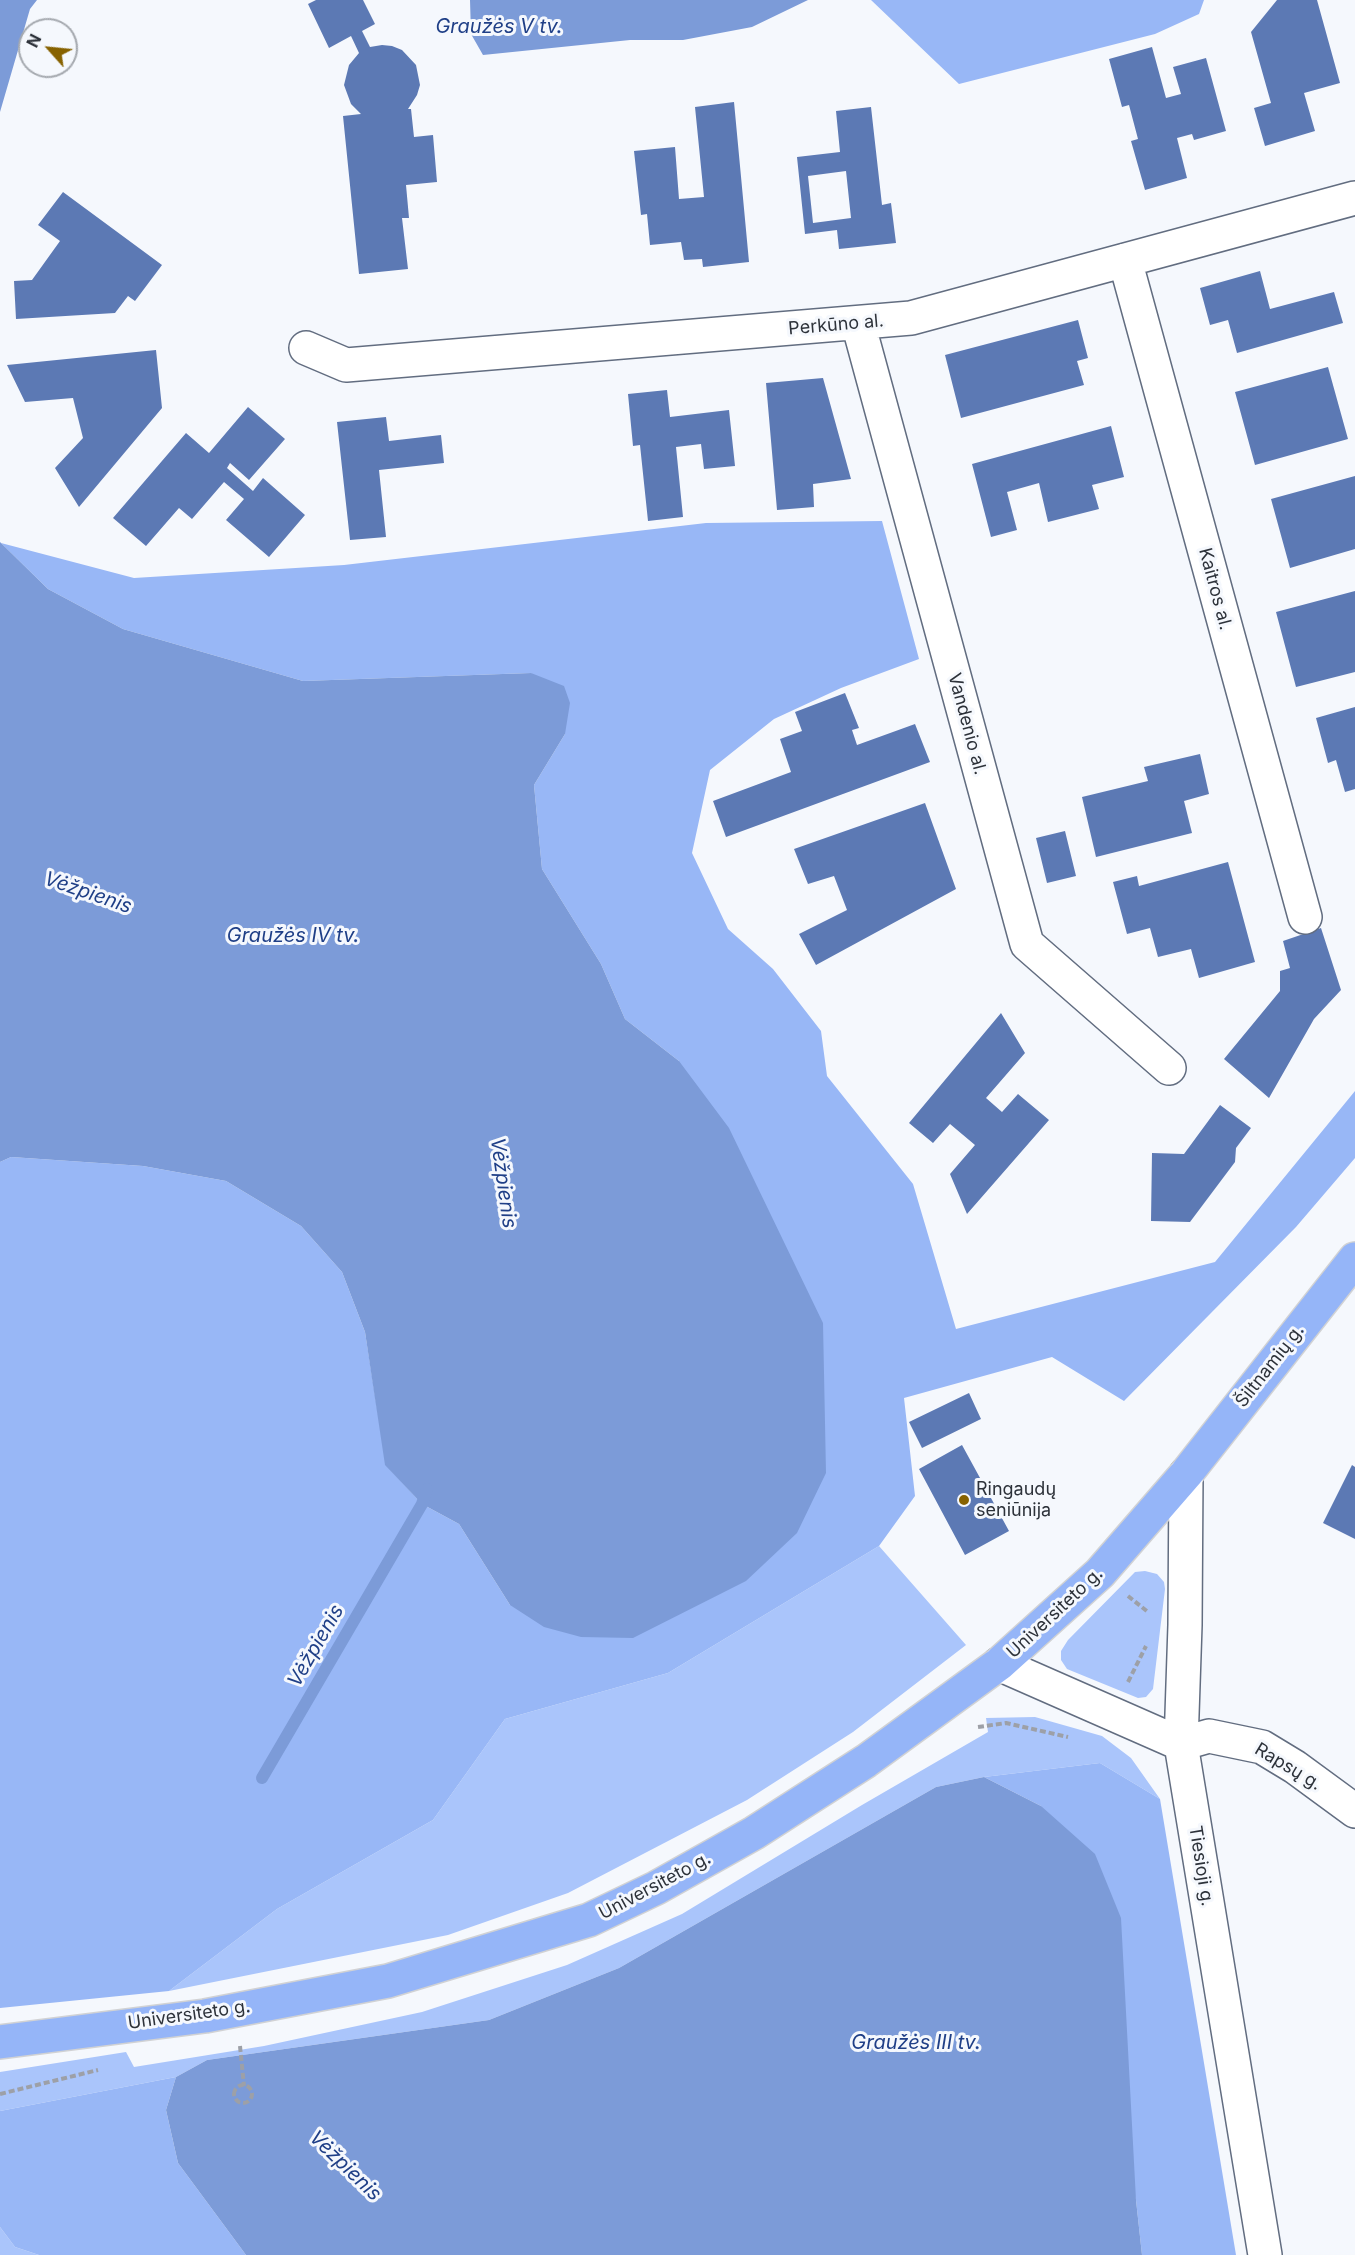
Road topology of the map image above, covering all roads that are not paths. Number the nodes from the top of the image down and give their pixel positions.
1 (1355, 198) edge
2 (1125, 260) junction
3 (858, 323) junction
4 (306, 348) dead end
5 (1305, 917) dead end
6 (1170, 1068) dead end
7 (1355, 1259) edge
8 (1186, 1474) junction
9 (999, 1664) junction
10 (1181, 1744) junction
11 (1355, 1811) edge
12 (0, 2042) edge
13 (1265, 2255) edge

1 - 2 street, Perkūno al.
2 - 3 street, Perkūno al.
2 - 5 street, Kaitros al.
3 - 4 street, Perkūno al.
3 - 6 street, Vandenio al.
7 - 8 main road, Šiltnamių g.
8 - 9 main road, Universiteto g.
8 - 10 street, Tiesioji g.
9 - 10 street
9 - 12 main road, Universiteto g.
10 - 11 street, Rapsų g.
10 - 13 street, Tiesioji g.

